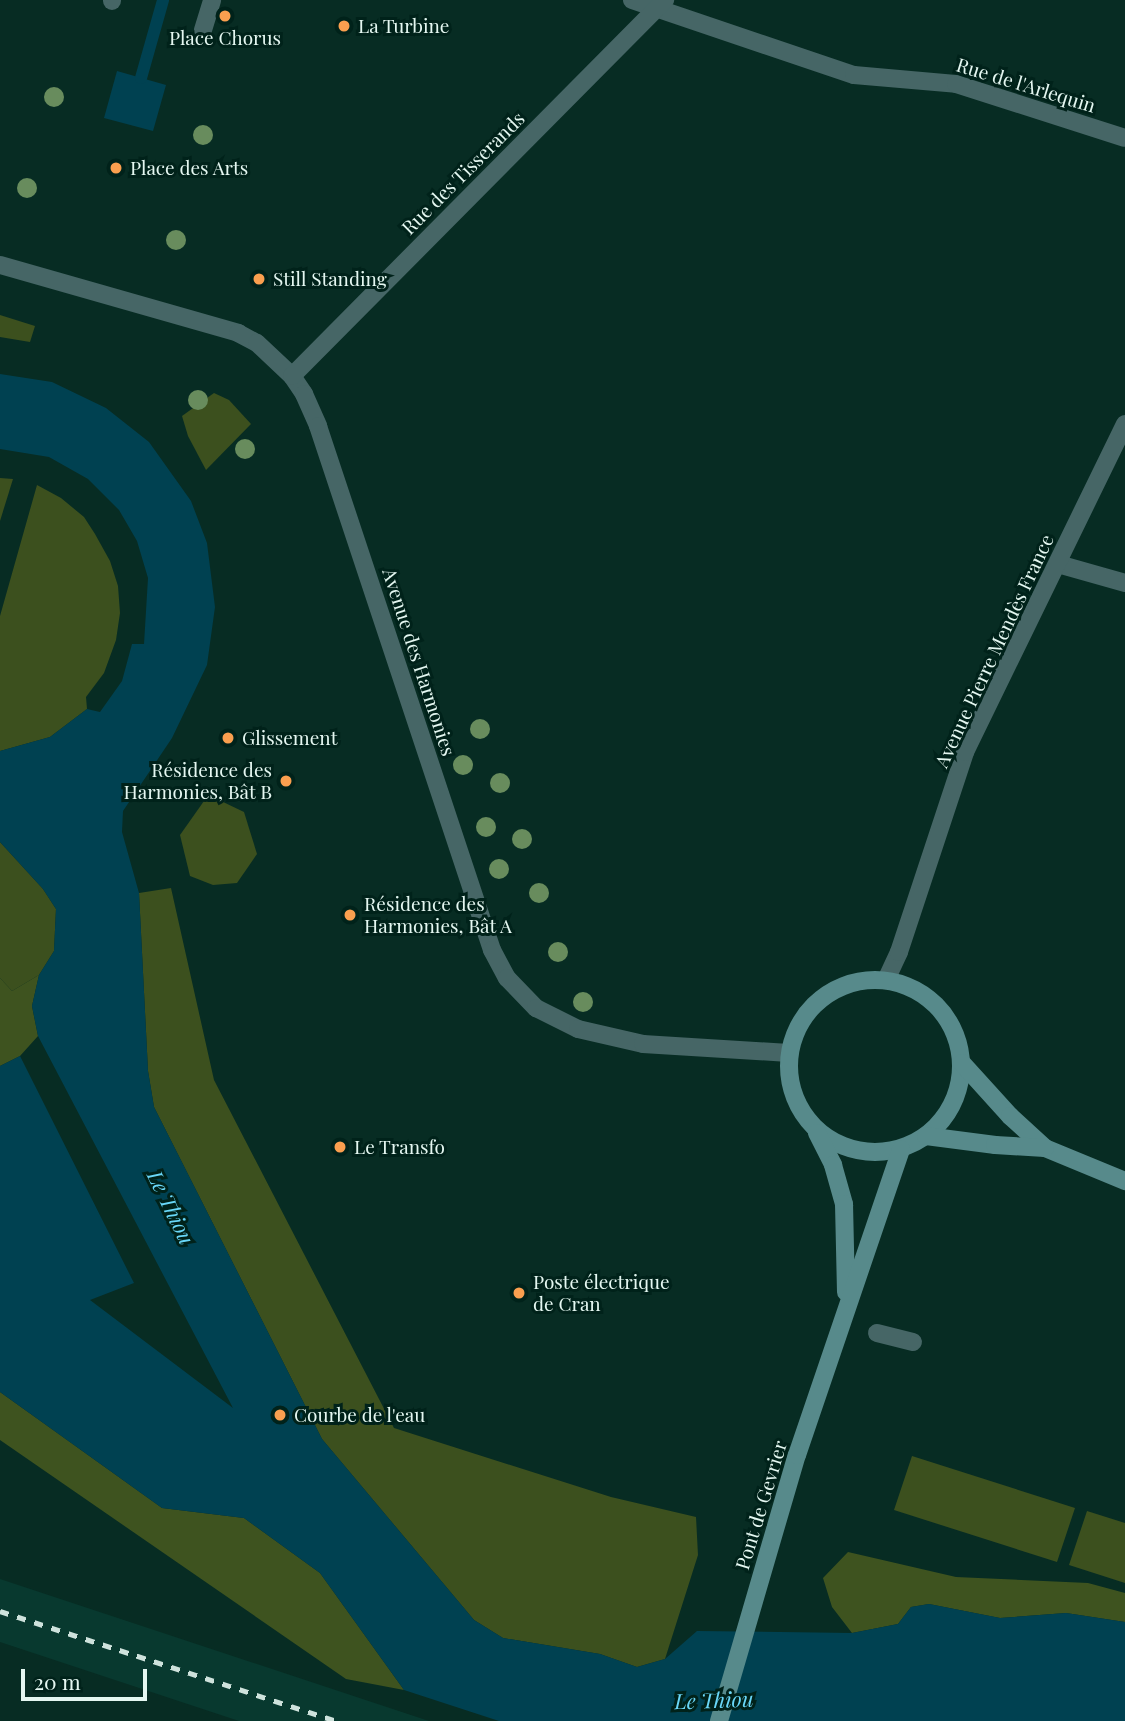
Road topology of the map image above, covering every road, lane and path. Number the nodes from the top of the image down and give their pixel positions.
1 (212, 0) edge
2 (632, 0) edge
3 (661, 4) edge
4 (203, 30) dead end
5 (1125, 138) edge
6 (0, 265) edge
7 (292, 376) junction
8 (1125, 424) edge
9 (1058, 564) junction
10 (1125, 583) edge
11 (886, 980) junction
12 (789, 1054) junction
13 (961, 1063) junction
14 (815, 1129) junction
15 (926, 1136) junction
16 (1045, 1148) junction
17 (901, 1149) junction
18 (1125, 1181) edge
19 (846, 1303) junction
20 (877, 1333) dead end
21 (913, 1342) dead end
22 (719, 1721) edge

1 - 4 street
2 - 3 street, Rue de l'Arlequin
3 - 5 street, Rue de l'Arlequin
3 - 7 street, Rue des Tisserands
6 - 7 street, Avenue des Harmonies
7 - 12 street, Avenue des Harmonies
8 - 9 street, Avenue Pierre Mendès France
9 - 10 street
9 - 11 street, Avenue Pierre Mendès France
11 - 12 street
11 - 13 street
12 - 14 street
13 - 15 street
13 - 16 street
14 - 17 street
14 - 19 street, Pont de Gevrier
15 - 16 street
15 - 17 street
16 - 18 street
17 - 19 street, Pont de Gevrier
19 - 22 street, Pont de Gevrier
20 - 21 street

